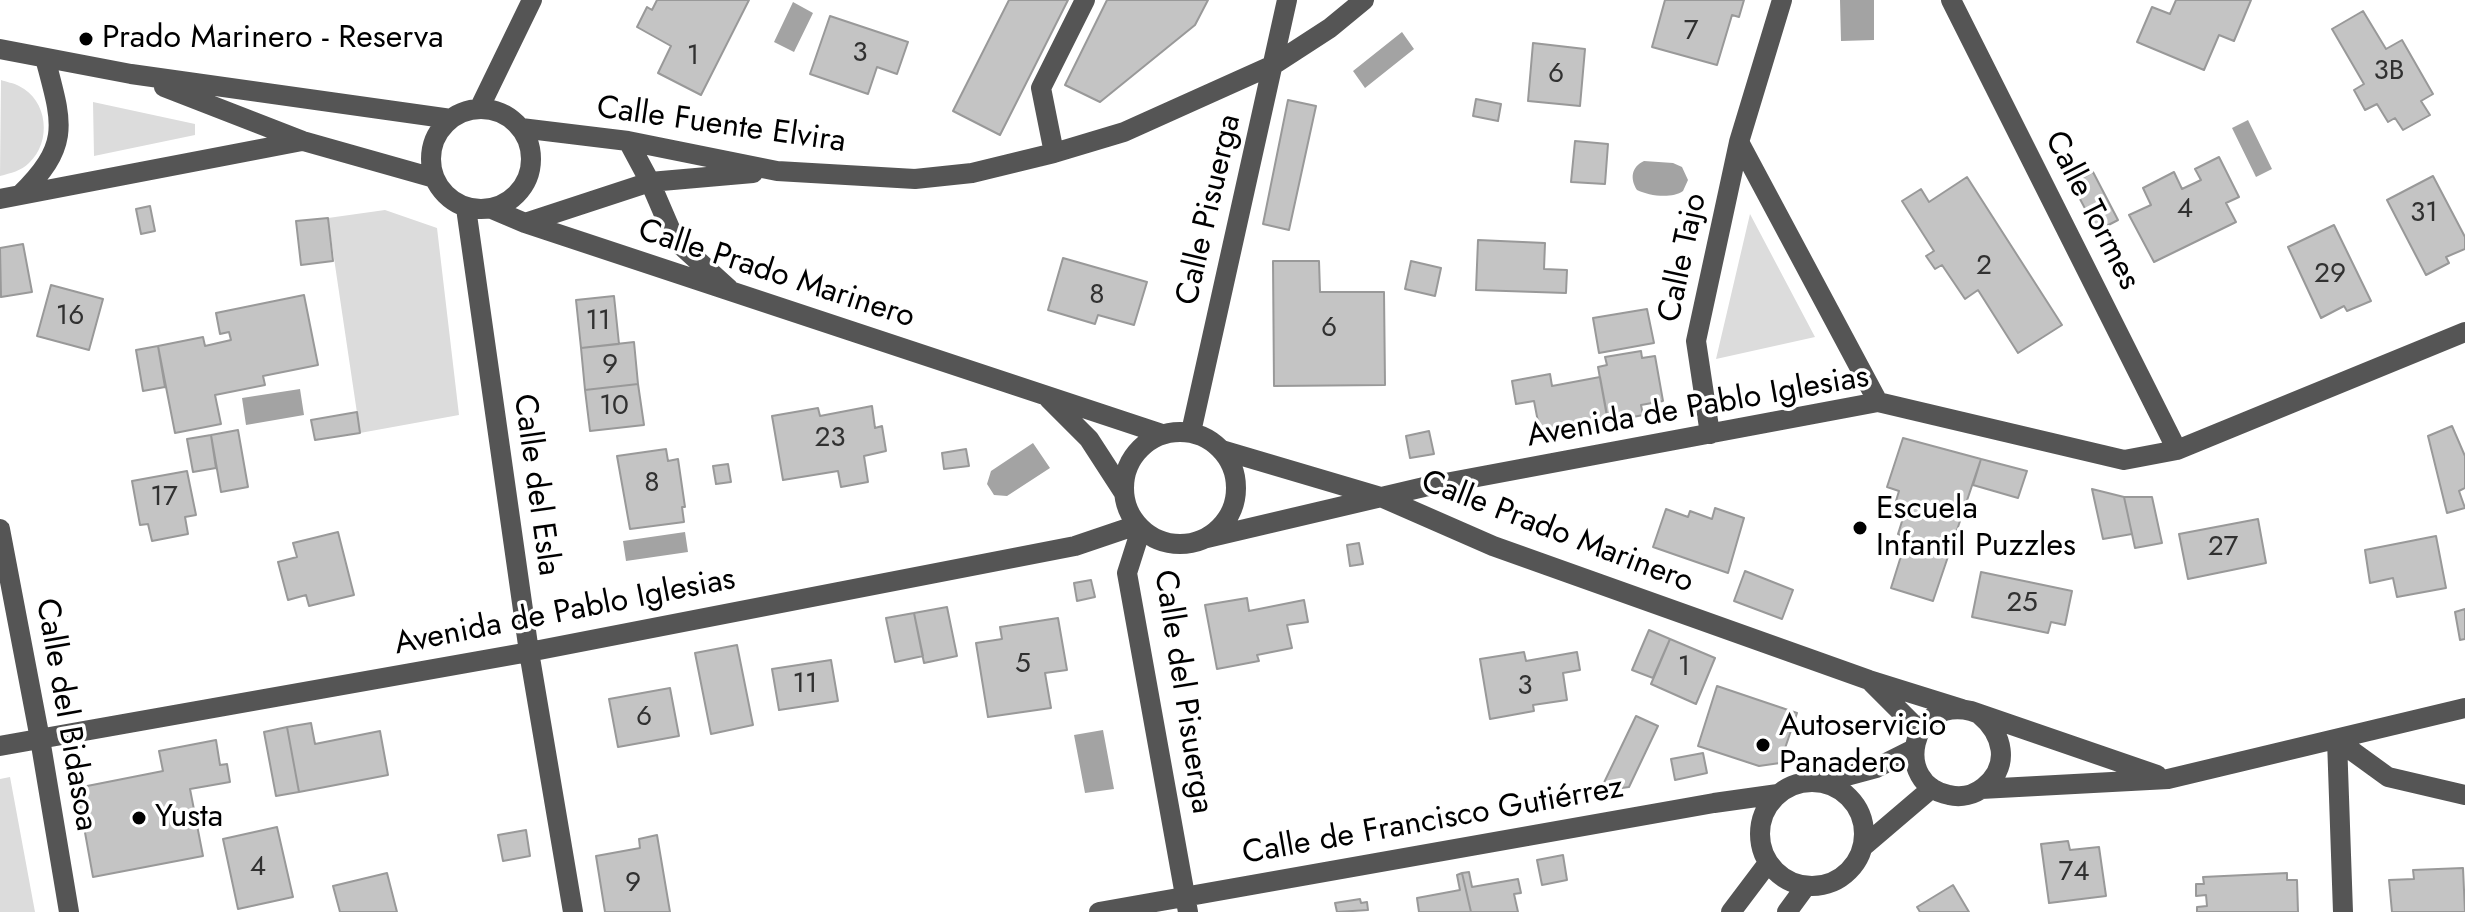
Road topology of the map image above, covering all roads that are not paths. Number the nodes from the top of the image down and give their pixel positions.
1 (532, 0) edge
2 (1085, 0) edge
3 (1287, 0) edge
4 (1364, 0) edge
5 (1782, 0) edge
6 (1951, 0) edge
7 (0, 49) edge
8 (45, 58) junction
9 (1273, 65) junction
10 (131, 74) junction
11 (479, 109) junction
12 (451, 119) junction
13 (521, 128) junction
14 (303, 141) junction
15 (628, 141) junction
16 (1739, 142) junction
17 (1054, 153) junction
18 (777, 171) junction
19 (434, 178) junction
20 (650, 182) junction
21 (10, 197) edge
22 (466, 208) junction
23 (492, 209) junction
24 (525, 223) junction
25 (735, 294) junction
26 (2465, 332) edge
27 (1043, 394) junction
28 (1878, 402) junction
29 (1191, 432) junction
30 (1162, 434) junction
31 (1710, 434) junction
32 (1222, 450) junction
33 (2177, 450) junction
34 (1124, 493) junction
35 (1381, 497) junction
36 (1139, 527) junction
37 (0, 529) edge
38 (1207, 538) junction
39 (529, 652) junction
40 (1869, 680) junction
41 (2465, 708) edge
42 (1970, 712) junction
43 (40, 739) junction
44 (1917, 740) junction
45 (2337, 740) junction
46 (0, 746) edge
47 (2168, 779) junction
48 (1824, 782) junction
49 (1932, 788) junction
50 (1981, 789) junction
51 (1778, 794) junction
52 (2465, 795) edge
53 (1864, 846) junction
54 (1768, 863) junction
55 (1806, 886) junction
56 (1186, 904) edge
57 (69, 912) edge
58 (573, 912) edge
59 (1099, 912) edge
60 (1731, 912) edge
61 (1787, 912) edge
62 (2343, 912) edge

1 - 11 street
2 - 17 street
3 - 9 street, Calle Pisuerga
4 - 9 street, Calle Fuente Elvira
5 - 16 street, Calle Tajo
6 - 33 street, Calle Tormes
7 - 8 street
8 - 10 street
8 - 21 street
9 - 17 street, Calle Fuente Elvira
9 - 29 street, Calle Pisuerga
10 - 12 street
10 - 14 street
11 - 12 street
11 - 13 street
12 - 19 street
13 - 15 street, Calle Fuente Elvira
13 - 23 street
14 - 19 street
14 - 21 street
15 - 18 street, Calle Fuente Elvira
15 - 20 street
16 - 28 street, Calle Tajo
16 - 31 street, Calle Tajo
17 - 18 street, Calle Fuente Elvira
18 - 20 street
19 - 22 street
20 - 24 street
20 - 25 street
22 - 23 street
22 - 39 street, Calle del Esla
23 - 24 street, Calle Prado Marinero
24 - 25 street, Calle Prado Marinero
25 - 27 street, Calle Prado Marinero
26 - 33 street, Avenida de Pablo Iglesias
27 - 30 street, Calle Prado Marinero
27 - 34 street, Calle Prado Marinero
28 - 31 street, Avenida de Pablo Iglesias
28 - 33 street, Avenida de Pablo Iglesias
29 - 30 street
29 - 32 street
30 - 34 street
31 - 35 street, Avenida de Pablo Iglesias
32 - 35 street, Calle Prado Marinero
32 - 38 street
34 - 36 street
35 - 38 street, Avenida de Pablo Iglesias
35 - 40 street, Calle Prado Marinero
36 - 38 street
36 - 39 street, Avenida de Pablo Iglesias
36 - 56 street, Calle del Pisuerga
37 - 43 street, Calle del Bidasoa
39 - 43 street, Avenida de Pablo Iglesias
39 - 58 street, Calle del Esla
40 - 42 street, Calle Prado Marinero
40 - 44 street, Calle Prado Marinero
41 - 45 street
42 - 44 street
42 - 47 street, Calle Prado Marinero
42 - 50 street
43 - 46 street, Avenida de Pablo Iglesias
43 - 57 street, Calle del Bidasoa
44 - 48 street
44 - 49 street
45 - 47 street
45 - 52 street
45 - 62 street
47 - 50 street
48 - 51 street
48 - 53 street
49 - 50 street
49 - 53 street
51 - 54 street
51 - 56 street, Calle de Francisco Gutiérrez
53 - 55 street
54 - 55 street
54 - 60 street
55 - 61 street
56 - 59 street, Calle de Francisco Gutiérrez

